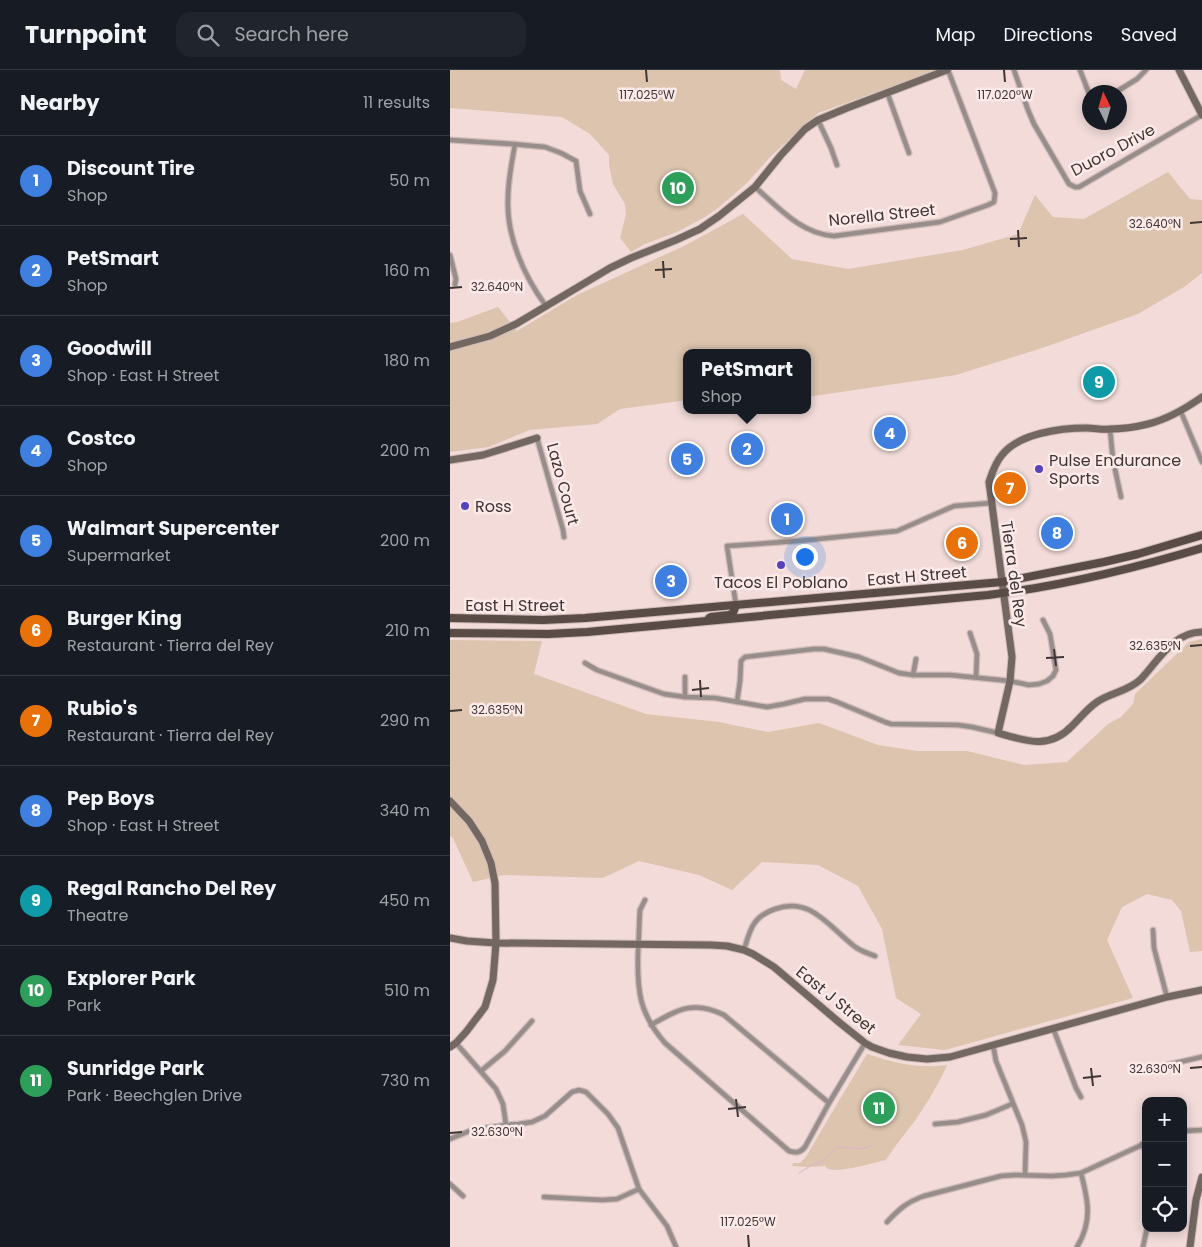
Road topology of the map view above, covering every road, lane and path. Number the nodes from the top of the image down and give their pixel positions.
1 (947, 70) edge
2 (1014, 70) edge
3 (1080, 70) edge
4 (1146, 70) edge
5 (1179, 70) edge
6 (1086, 85) edge
7 (1127, 85) edge
8 (887, 92) junction
9 (1202, 115) edge
10 (818, 120) junction
11 (450, 140) edge
12 (514, 144) junction
13 (909, 153) dead end
14 (837, 165) dead end
15 (755, 186) junction
16 (590, 214) dead end
17 (450, 255) edge
18 (455, 284) dead end
19 (546, 306) junction
20 (450, 347) edge
21 (1202, 397) edge
22 (1181, 412) junction
23 (1110, 429) junction
24 (537, 438) joint
25 (450, 460) edge
26 (1202, 462) edge
27 (1121, 497) dead end
28 (991, 502) junction
29 (1202, 535) edge
30 (564, 537) dead end
31 (1202, 548) edge
32 (1002, 582) junction
33 (1004, 593) junction
34 (736, 605) junction
35 (450, 618) edge
36 (1042, 620) dead end
37 (709, 622) junction
38 (1202, 632) edge
39 (450, 633) edge
40 (970, 633) dead end
41 (916, 659) dead end
42 (584, 663) dead end
43 (913, 675) junction
44 (685, 677) dead end
45 (976, 677) junction
46 (1010, 682) junction
47 (685, 697) junction
48 (737, 702) junction
49 (998, 734) junction
50 (450, 801) edge
51 (644, 900) dead end
52 (1153, 930) dead end
53 (450, 938) edge
54 (496, 943) junction
55 (639, 944) junction
56 (744, 950) junction
57 (875, 956) dead end
58 (1202, 990) edge
59 (1167, 996) junction
60 (532, 1020) dead end
61 (651, 1025) junction
62 (1053, 1028) junction
63 (865, 1043) junction
64 (453, 1045) edge
65 (993, 1046) junction
66 (1202, 1057) edge
67 (481, 1071) junction
68 (1140, 1071) dead end
69 (1081, 1097) dead end
70 (830, 1103) junction
71 (1012, 1104) junction
72 (935, 1124) dead end
73 (506, 1125) junction
74 (1202, 1130) edge
75 (1187, 1131) edge
76 (450, 1139) edge
77 (1142, 1144) edge
78 (1081, 1173) junction
79 (1025, 1175) junction
80 (1202, 1177) edge
81 (450, 1184) edge
82 (639, 1189) junction
83 (463, 1196) dead end
84 (544, 1197) dead end
85 (887, 1222) dead end
86 (1146, 1232) edge
87 (676, 1247) edge
88 (1077, 1247) edge
89 (1143, 1247) edge
90 (1190, 1247) edge

1 - 8 street
1 - 15 street, Norella Street
2 - 9 street, Duoro Drive
3 - 6 street
4 - 7 street
5 - 9 street
8 - 10 street
8 - 13 street
10 - 14 street
10 - 15 street
11 - 12 street
12 - 16 street
12 - 19 street
15 - 19 street
17 - 18 street
19 - 20 street
21 - 22 street, Tierra del Rey
22 - 23 street, Tierra del Rey
22 - 26 street
23 - 27 street
23 - 28 street, Tierra del Rey
24 - 25 street
24 - 30 street, Lazo Court
28 - 32 street, Tierra del Rey
28 - 34 street
29 - 32 main road, East H Street
31 - 33 main road, East H Street
32 - 33 street, Tierra del Rey
32 - 34 main road, East H Street
33 - 37 main road, East H Street
33 - 46 street, Tierra del Rey
34 - 35 main road, East H Street
34 - 37 main road
36 - 46 street
37 - 39 main road, East H Street
38 - 49 street
40 - 45 street
41 - 43 street
42 - 47 street
43 - 45 street
43 - 48 street
44 - 47 street
45 - 46 street
46 - 49 street, Tierra del Rey
47 - 48 street
48 - 49 street
50 - 54 street
51 - 55 street
52 - 59 street
53 - 54 street, East J Street
54 - 55 street, East J Street
54 - 64 street
55 - 56 street, East J Street
55 - 61 street
56 - 57 street
56 - 63 street, East J Street
58 - 59 street, East J Street
59 - 62 street, East J Street
60 - 67 street
61 - 70 street
61 - 70 street
62 - 65 street, East J Street
62 - 69 street
63 - 65 street, East J Street
63 - 70 street
64 - 67 street
65 - 71 street
66 - 68 street
67 - 73 street
71 - 72 street
71 - 79 street
73 - 76 street
73 - 82 street
74 - 75 street
77 - 78 street
78 - 79 street
78 - 88 street
79 - 85 street
80 - 90 street
81 - 83 street
82 - 84 street
82 - 87 street
86 - 89 street

